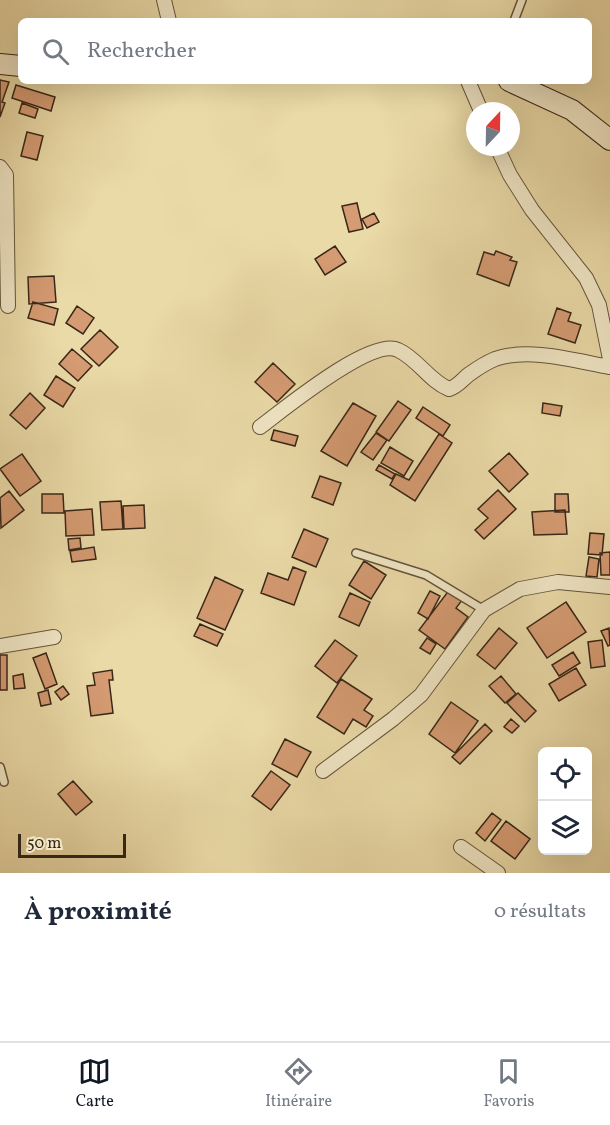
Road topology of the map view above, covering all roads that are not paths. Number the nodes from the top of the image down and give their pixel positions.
1 (522, 0) edge
2 (166, 2) edge
3 (169, 18) edge
4 (515, 18) edge
5 (0, 64) edge
6 (18, 66) edge
7 (469, 84) edge
8 (516, 84) edge
9 (477, 102) edge
10 (610, 140) edge
11 (501, 156) edge
12 (0, 167) edge
13 (8, 306) dead end
14 (610, 359) edge
15 (610, 367) edge
16 (260, 428) dead end
17 (356, 553) dead end
18 (610, 587) edge
19 (484, 610) junction
20 (54, 637) dead end
21 (0, 646) edge
22 (0, 767) edge
23 (323, 771) dead end
24 (4, 782) dead end
25 (461, 847) dead end
26 (498, 873) edge

1 - 4 lane
2 - 3 street
5 - 6 main road
7 - 9 street
8 - 10 main road
11 - 14 street
12 - 13 street
15 - 16 street
17 - 19 lane
18 - 19 street
19 - 23 street
20 - 21 street
22 - 24 lane
25 - 26 street

